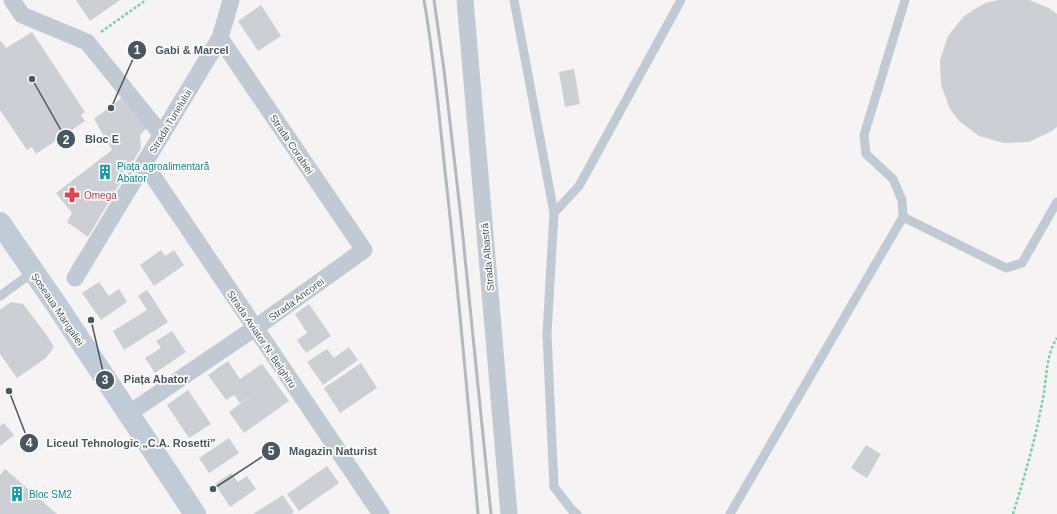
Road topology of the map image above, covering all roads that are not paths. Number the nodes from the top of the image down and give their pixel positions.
1 (12, 0) edge
2 (231, 0) edge
3 (465, 0) edge
4 (514, 0) edge
5 (682, 0) edge
6 (905, 0) edge
7 (220, 38) junction
8 (162, 135) junction
9 (144, 163) junction
10 (1057, 202) edge
11 (554, 213) junction
12 (903, 217) junction
13 (0, 223) edge
14 (364, 250) joint
15 (32, 272) junction
16 (75, 278) dead end
17 (0, 296) edge
18 (255, 328) junction
19 (128, 414) junction
20 (195, 514) edge
21 (381, 514) edge
22 (510, 514) edge
23 (577, 514) edge
24 (730, 514) edge

1 - 8 street
2 - 7 street, Strada Tunelului
3 - 22 street, Strada Albastră
4 - 11 lane
5 - 11 lane
6 - 12 lane
7 - 8 street, Strada Tunelului
7 - 14 street, Strada Corabiei
8 - 9 street, Strada Tunelului
9 - 16 street, Strada Tunelului
9 - 18 street, Strada Aviator N. Belghiru
10 - 12 lane
11 - 23 lane
12 - 24 lane
13 - 15 street, Șoseaua Mangaliei
14 - 18 street, Strada Ancorei
15 - 17 lane
15 - 19 street, Șoseaua Mangaliei
18 - 19 street, Strada Ancorei
18 - 21 street, Strada Aviator N. Belghiru
19 - 20 street, Șoseaua Mangaliei

